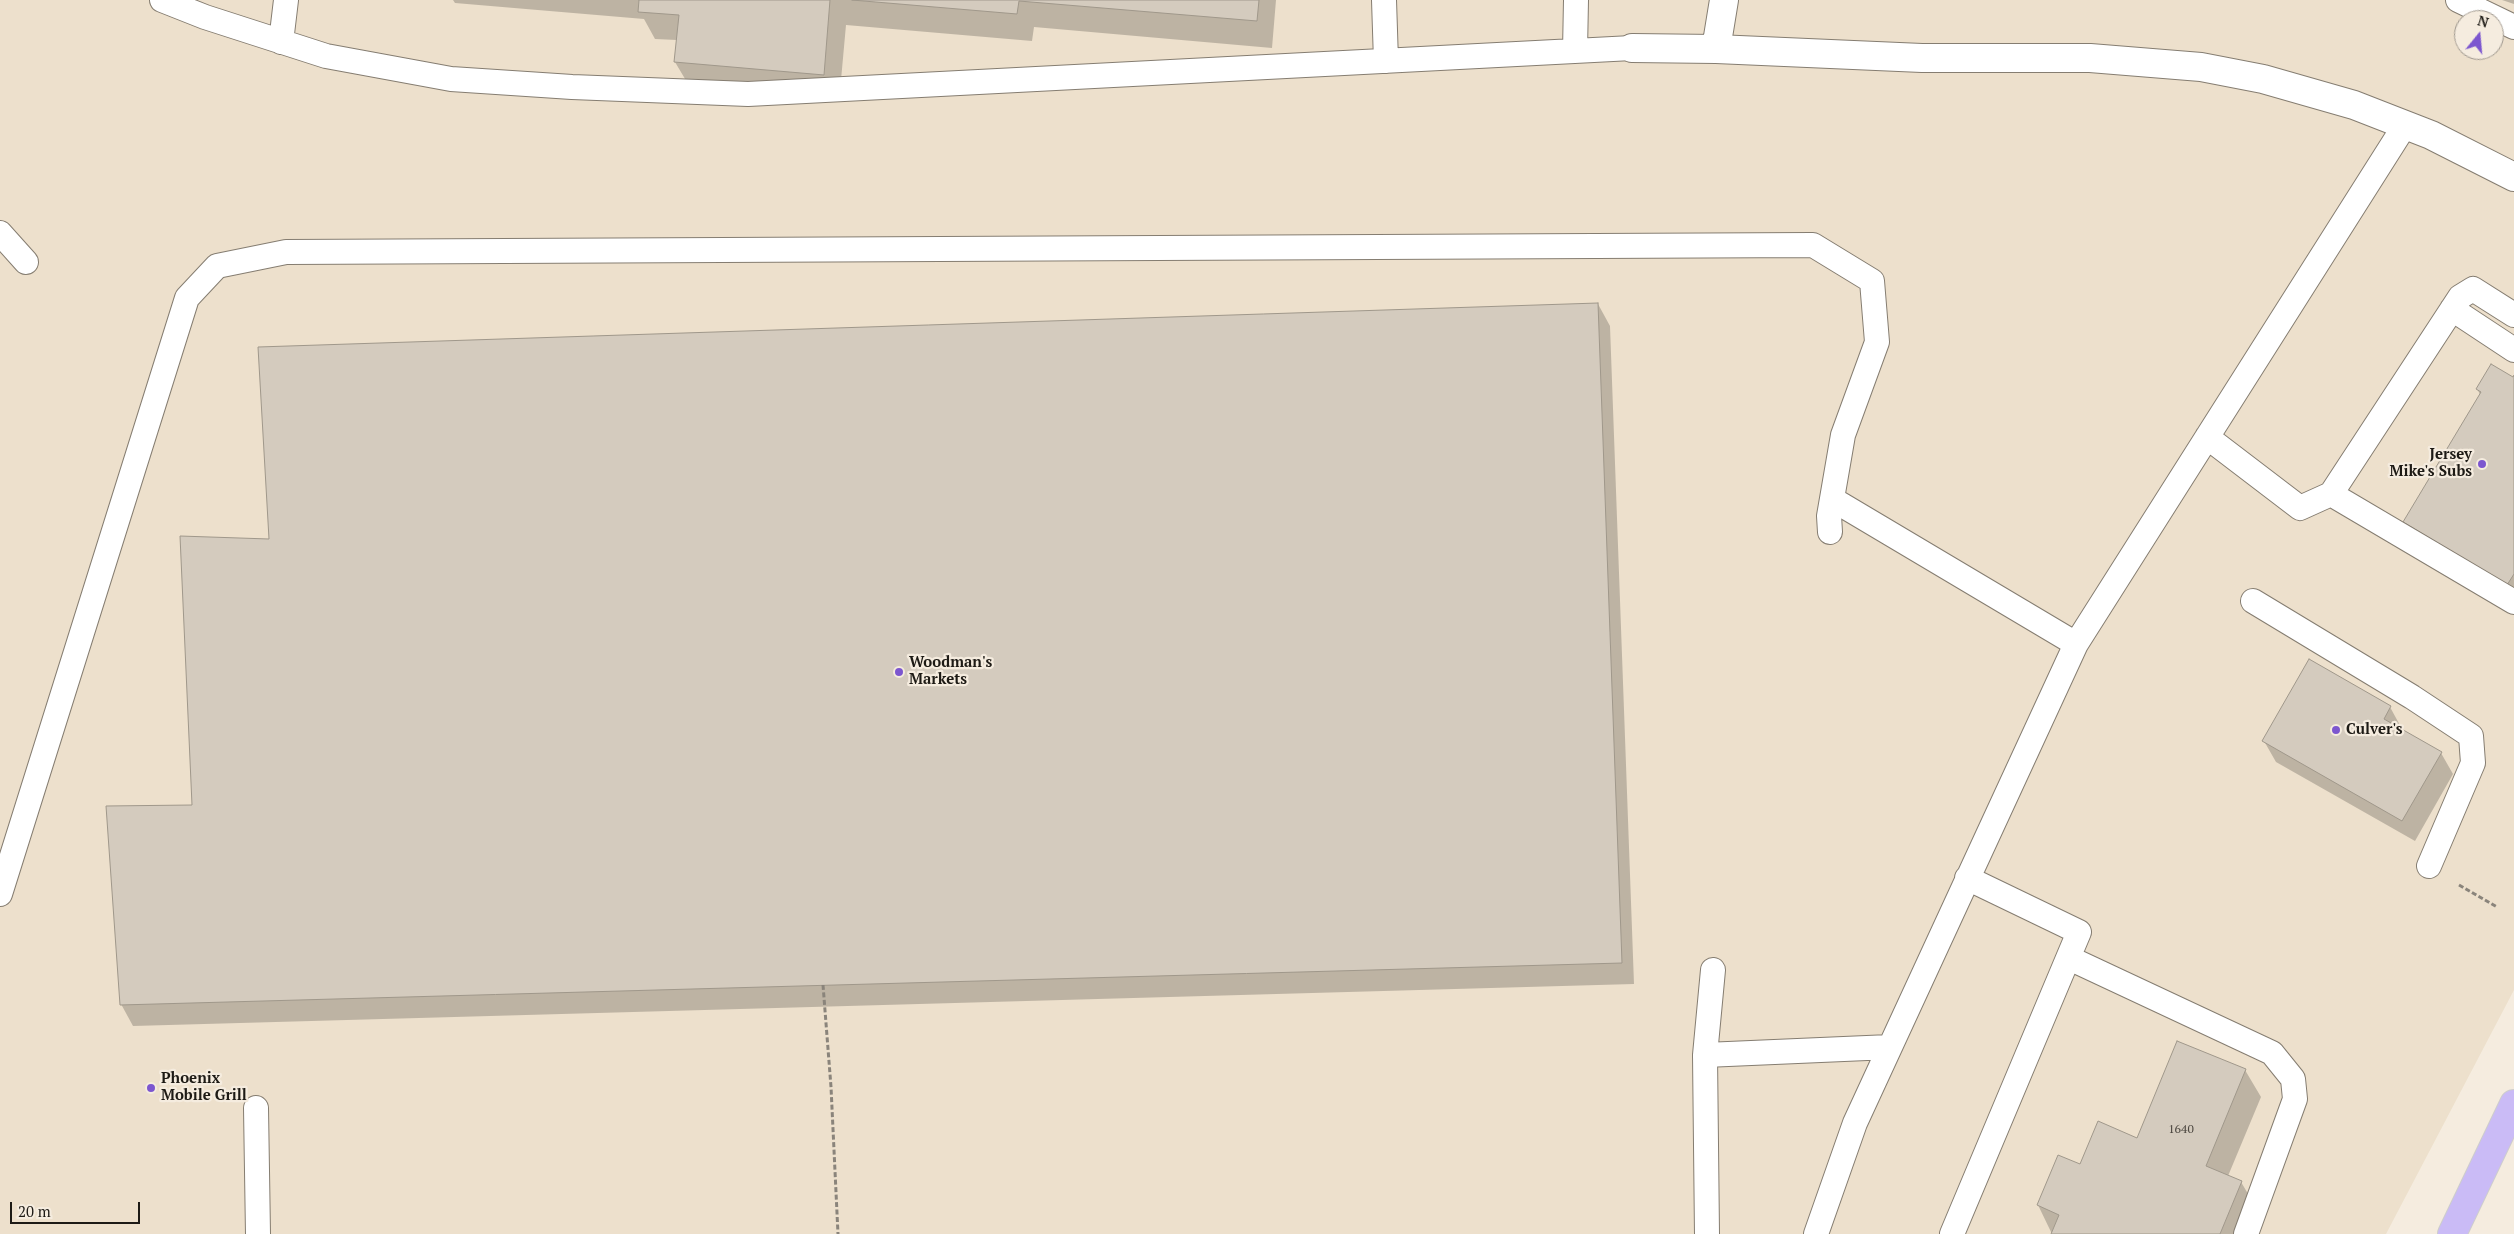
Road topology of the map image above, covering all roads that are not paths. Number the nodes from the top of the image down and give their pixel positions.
1 (162, 0) edge
2 (286, 0) edge
3 (1384, 0) edge
4 (1576, 0) edge
5 (1724, 0) edge
6 (2458, 0) edge
7 (2514, 27) edge
8 (281, 42) junction
9 (1632, 48) joint
10 (1716, 49) junction
11 (1574, 51) junction
12 (1386, 60) junction
13 (2405, 125) junction
14 (2514, 177) edge
15 (0, 233) edge
16 (26, 262) dead end
17 (2456, 303) junction
18 (2514, 315) edge
19 (2514, 350) edge
20 (2207, 437) junction
21 (2331, 494) junction
22 (1832, 499) junction
23 (1830, 532) dead end
24 (2512, 598) edge
25 (2253, 601) dead end
26 (2076, 644) junction
27 (2429, 866) dead end
28 (1968, 878) junction
29 (0, 894) edge
30 (2068, 958) junction
31 (1713, 970) dead end
32 (1890, 1047) junction
33 (1706, 1055) junction
34 (2514, 1104) edge
35 (256, 1108) dead end
36 (1822, 1232) edge
37 (258, 1234) edge
38 (1707, 1234) edge
39 (1952, 1234) edge
40 (2246, 1234) edge
41 (2452, 1234) edge

1 - 8 lane
2 - 8 lane
3 - 12 lane
4 - 11 lane
5 - 10 street
6 - 7 lane
8 - 12 lane
9 - 10 street
9 - 11 lane
10 - 13 street
11 - 12 lane
13 - 14 street
13 - 20 lane
15 - 16 lane
17 - 18 lane
17 - 19 lane
17 - 21 lane
20 - 21 lane
20 - 26 lane
21 - 24 lane
22 - 23 lane
22 - 26 lane
22 - 29 lane
25 - 27 lane
26 - 28 lane
28 - 30 lane
28 - 32 lane
30 - 39 lane
30 - 40 lane
31 - 33 lane
32 - 33 lane
32 - 36 lane
33 - 38 lane
34 - 41 main road
35 - 37 lane

